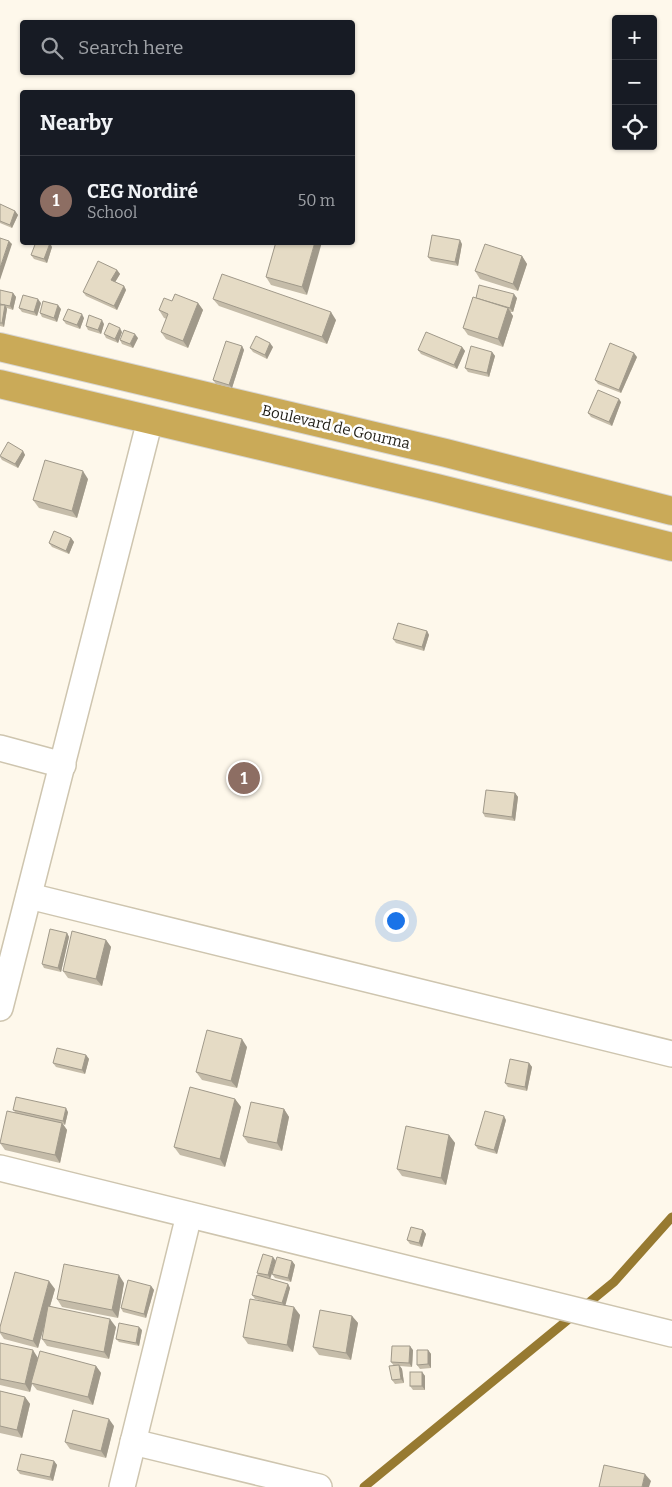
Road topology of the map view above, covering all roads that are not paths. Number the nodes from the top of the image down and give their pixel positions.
1 (0, 347) edge
2 (0, 384) edge
3 (150, 420) junction
4 (672, 511) edge
5 (672, 547) edge
6 (0, 748) edge
7 (63, 765) junction
8 (29, 896) junction
9 (0, 1008) edge
10 (672, 1054) edge
11 (0, 1168) edge
12 (189, 1215) junction
13 (672, 1334) edge
14 (133, 1442) junction
15 (122, 1487) edge
16 (319, 1487) edge

1 - 4 highway, Boulevard de Gourma
2 - 3 highway
3 - 5 highway
3 - 7 street
6 - 7 street
7 - 8 street
8 - 9 street
8 - 10 street
11 - 12 street
12 - 13 street
12 - 14 street
14 - 15 street
14 - 16 street

